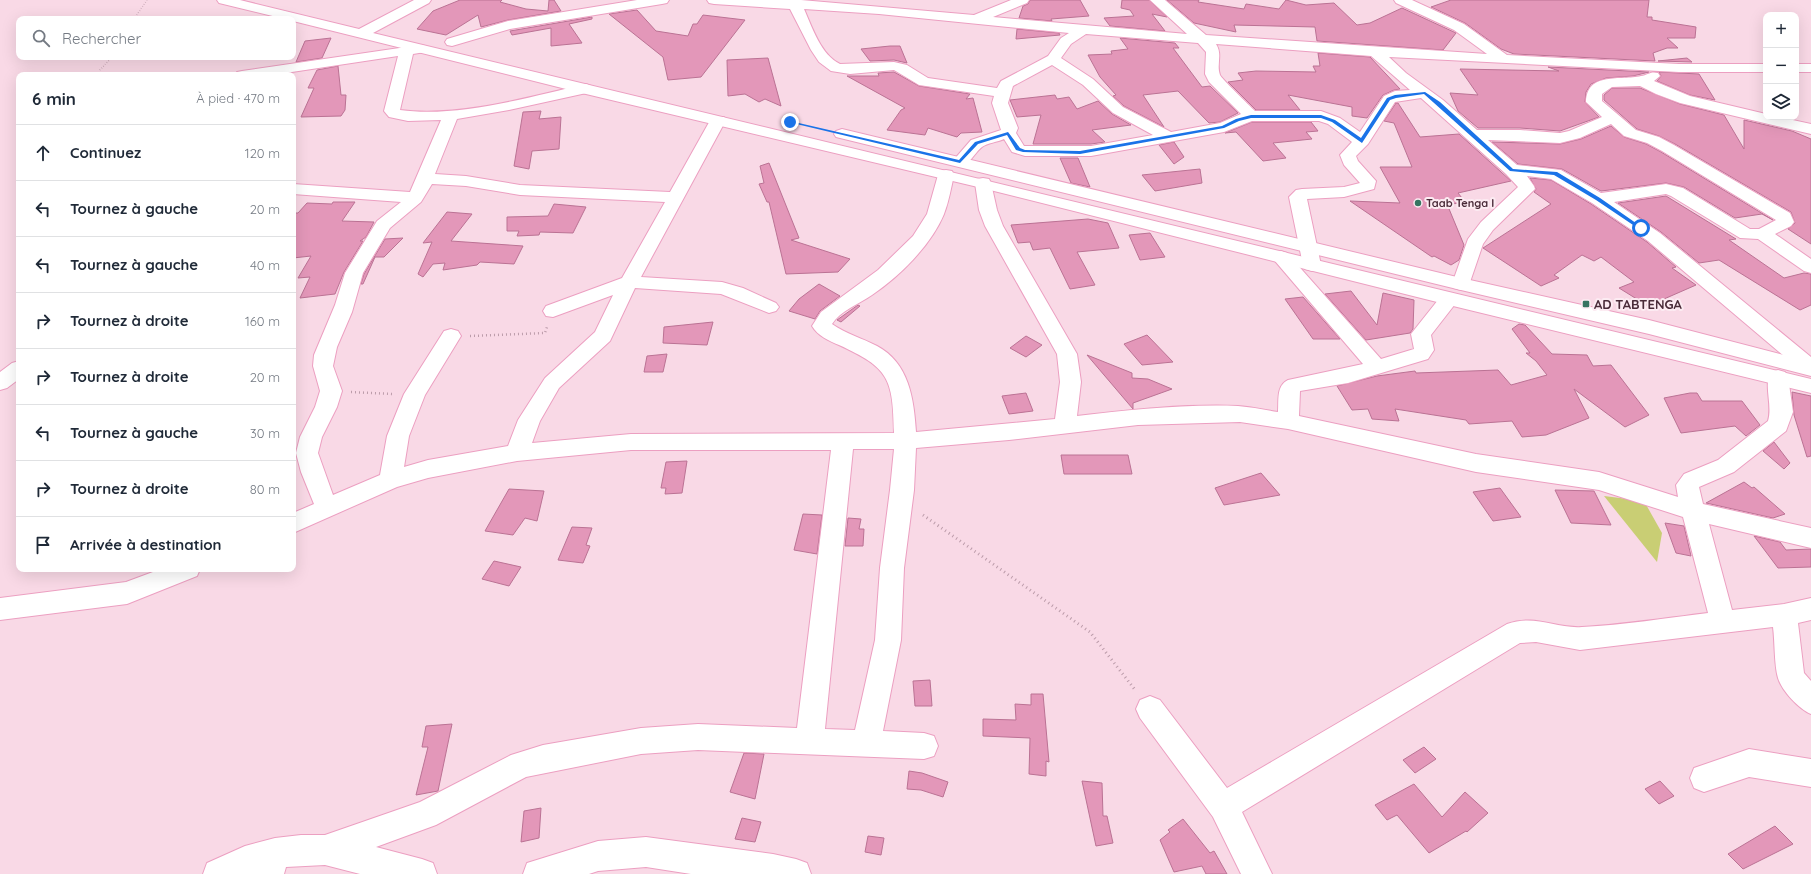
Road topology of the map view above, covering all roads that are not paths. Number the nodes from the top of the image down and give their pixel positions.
1 (224, 0) edge
2 (277, 0) edge
3 (424, 0) edge
4 (662, 0) edge
5 (714, 0) edge
6 (922, 0) edge
7 (1022, 0) edge
8 (1158, 0) edge
9 (1401, 0) edge
10 (795, 2) edge
11 (911, 12) junction
12 (291, 16) edge
13 (296, 17) edge
14 (972, 20) junction
15 (379, 24) junction
16 (1084, 30) junction
17 (362, 33) junction
18 (1202, 38) junction
19 (452, 42) junction
20 (425, 49) junction
21 (407, 52) junction
22 (1375, 52) junction
23 (1053, 59) junction
24 (1505, 60) junction
25 (1679, 68) junction
26 (1763, 68) edge
27 (1799, 68) edge
28 (1811, 68) edge
29 (275, 72) edge
30 (1643, 81) junction
31 (586, 89) junction
32 (1002, 93) junction
33 (1425, 93) junction
34 (451, 115) junction
35 (1251, 116) junction
36 (1612, 118) junction
37 (718, 120) junction
38 (1811, 128) edge
39 (1008, 133) junction
40 (1473, 135) junction
41 (1170, 137) junction
42 (1362, 141) junction
43 (1559, 155) junction
44 (960, 162) junction
45 (1512, 170) junction
46 (946, 175) junction
47 (425, 178) junction
48 (984, 183) junction
49 (296, 190) edge
50 (676, 196) junction
51 (415, 198) junction
52 (1598, 199) junction
53 (1762, 234) junction
54 (1308, 246) junction
55 (1281, 257) junction
56 (1312, 265) junction
57 (1811, 267) edge
58 (629, 282) junction
59 (1455, 292) junction
60 (769, 307) dead end
61 (553, 311) road end
62 (451, 336) road end
63 (1377, 367) junction
64 (1811, 369) edge
65 (16, 370) edge
66 (1778, 377) junction
67 (0, 383) edge
68 (1811, 386) edge
69 (1288, 421) junction
70 (1064, 424) junction
71 (906, 441) junction
72 (843, 443) junction
73 (517, 454) junction
74 (390, 480) junction
75 (327, 508) junction
76 (1693, 511) junction
77 (296, 522) edge
78 (1811, 538) edge
79 (180, 572) edge
80 (0, 609) edge
81 (1811, 609) edge
82 (1784, 615) junction
83 (1723, 622) junction
84 (1811, 701) edge
85 (1150, 709) road end
86 (810, 740) junction
87 (866, 743) junction
88 (924, 746) dead end
89 (1811, 773) edge
90 (1704, 778) dead end
91 (1224, 807) junction
92 (325, 850) junction
93 (272, 864) edge
94 (724, 869) edge
95 (218, 874) edge
96 (422, 874) edge
97 (538, 874) edge
98 (796, 874) edge
99 (1257, 874) edge

1 - 12 street
2 - 15 street
3 - 15 street
4 - 19 street
5 - 10 street
6 - 11 street
7 - 14 street
8 - 18 street
9 - 24 street
10 - 11 street
10 - 32 street
11 - 14 street
13 - 17 street
14 - 16 street
15 - 17 street
15 - 19 street
16 - 18 street
16 - 23 street
17 - 20 street
18 - 22 street
18 - 35 street
19 - 44 street
20 - 21 street
20 - 31 street
21 - 29 street
21 - 34 street
22 - 24 street
22 - 33 street
23 - 32 street
23 - 41 street
24 - 25 street
25 - 26 street
25 - 30 street
27 - 28 street
30 - 36 street
30 - 38 street
31 - 34 street
31 - 37 street
32 - 39 street
33 - 40 street
33 - 42 street
34 - 47 street
35 - 41 street
35 - 42 street
36 - 43 street
36 - 53 street
37 - 46 street
37 - 50 street
39 - 41 street
39 - 44 street
40 - 43 street
40 - 45 street
42 - 54 street
43 - 45 street
43 - 52 street
44 - 54 street
45 - 59 street
46 - 48 street
46 - 71 street
47 - 50 street
47 - 51 street
48 - 55 street
48 - 70 street
49 - 51 street
50 - 58 street
51 - 75 street
52 - 53 street
52 - 64 street
53 - 57 street
54 - 56 street
54 - 59 street
55 - 56 street
55 - 63 street
56 - 59 street
58 - 60 street
58 - 61 street
58 - 73 street
59 - 63 street
59 - 64 street
59 - 66 street
62 - 74 street
63 - 69 street
65 - 67 street
66 - 68 street
66 - 76 street
69 - 70 street
69 - 76 street
70 - 71 street
71 - 72 street
71 - 87 street
72 - 73 street
72 - 86 street
73 - 74 street
74 - 75 street
75 - 77 street
76 - 78 street
76 - 83 street
79 - 80 street
81 - 82 street
82 - 83 street
82 - 84 street
83 - 91 street
85 - 91 street
86 - 87 street
86 - 92 street
87 - 88 street
89 - 90 street
91 - 99 street
92 - 93 street
92 - 96 street
93 - 95 street
94 - 97 street
94 - 98 street

